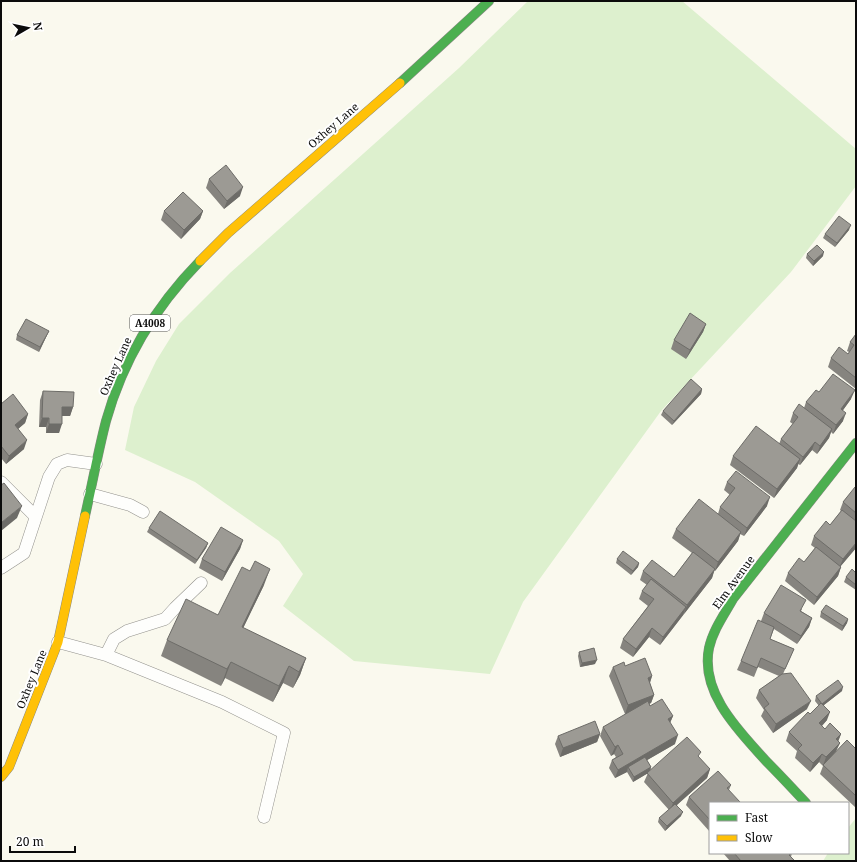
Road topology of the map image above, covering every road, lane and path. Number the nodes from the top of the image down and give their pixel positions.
1 (489, 1) edge
2 (856, 443) edge
3 (96, 464) junction
4 (1, 482) edge
5 (90, 494) junction
6 (143, 512) dead end
7 (35, 516) junction
8 (1, 568) edge
9 (201, 583) dead end
10 (58, 642) junction
11 (106, 655) junction
12 (1, 777) edge
13 (805, 802) edge
14 (264, 817) dead end

1 - 3 main road, Oxhey Lane / A4008
2 - 13 main road, Elm Avenue
3 - 5 main road, Oxhey Lane / A4008
3 - 7 lane
4 - 7 lane
5 - 6 lane
5 - 10 main road, Oxhey Lane / A4008
7 - 8 lane
9 - 11 lane
10 - 11 lane
10 - 12 main road, Oxhey Lane / A4008
11 - 14 lane

